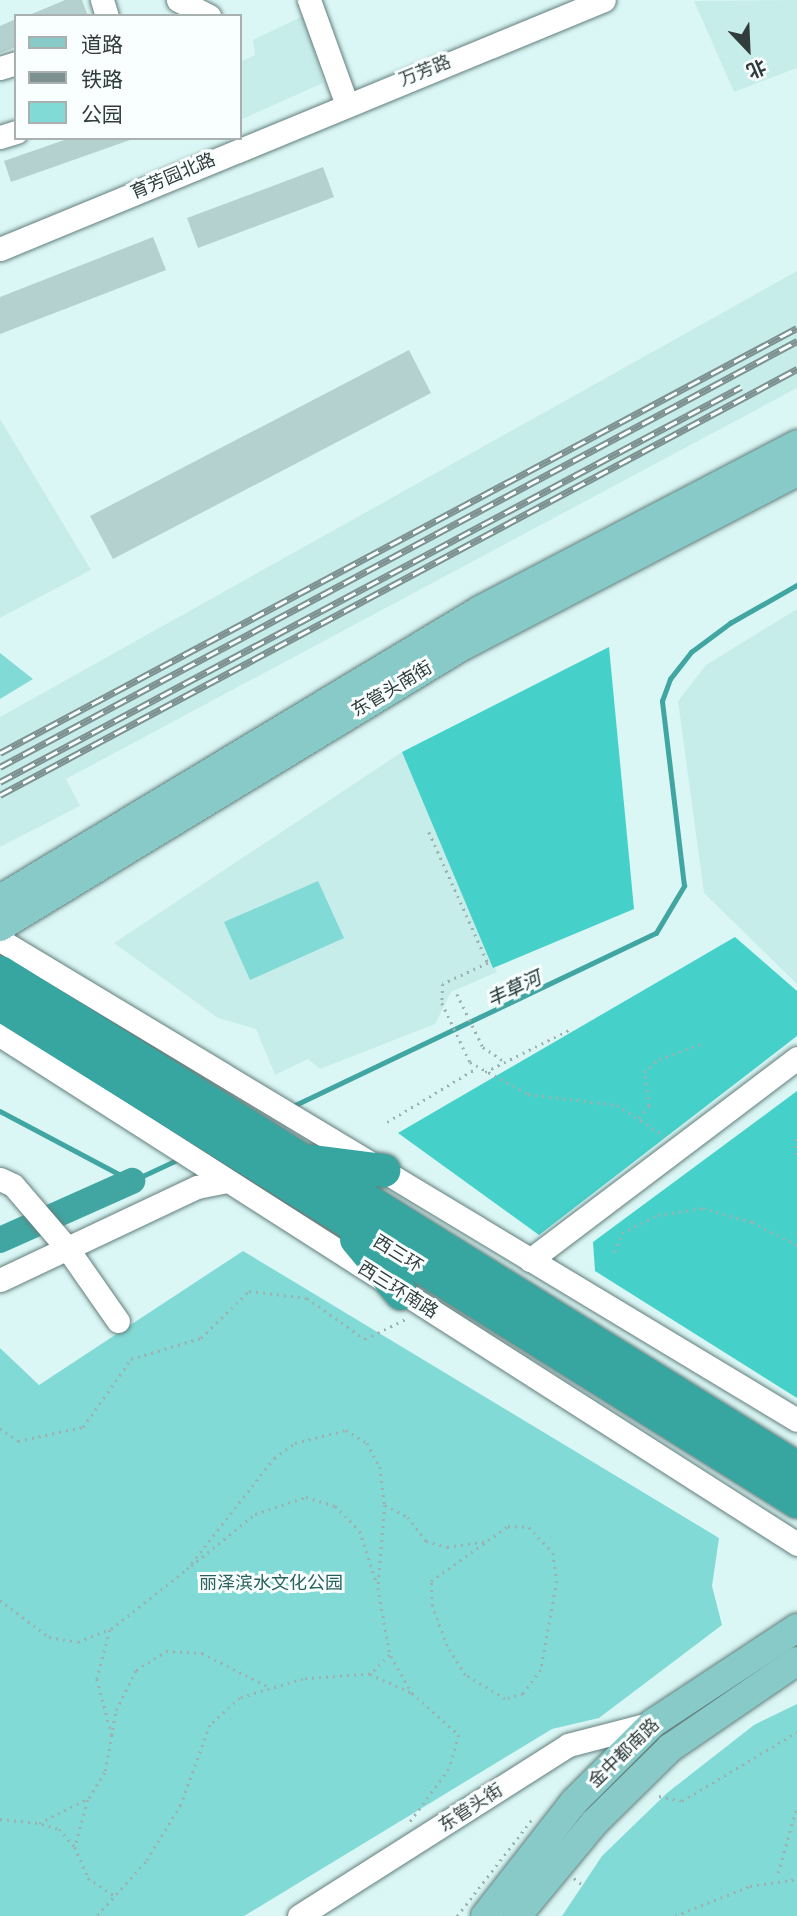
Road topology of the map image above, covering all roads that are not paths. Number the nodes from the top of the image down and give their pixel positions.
1 (178, 0) edge
2 (309, 0) edge
3 (604, 0) edge
4 (205, 14) edge
5 (346, 102) junction
6 (0, 249) edge
7 (797, 444) edge
8 (797, 472) edge
9 (2, 922) edge
10 (0, 972) edge
11 (0, 1004) edge
12 (0, 1035) edge
13 (797, 1058) edge
14 (228, 1131) junction
15 (300, 1159) junction
16 (383, 1170) junction
17 (0, 1180) edge
18 (227, 1181) junction
19 (61, 1241) junction
20 (530, 1260) junction
21 (0, 1280) edge
22 (427, 1282) junction
23 (118, 1321) dead end
24 (797, 1420) edge
25 (797, 1468) edge
26 (797, 1501) edge
27 (797, 1544) edge
28 (797, 1628) edge
29 (797, 1661) edge
30 (653, 1723) junction
31 (299, 1916) edge
32 (485, 1916) edge
33 (517, 1916) edge

1 - 4 street
2 - 5 street
3 - 5 street, 万芳路
5 - 6 street, 育芳园北路
7 - 9 main road, 东管头南街
8 - 9 main road, 东管头南街
9 - 14 street, 西三环南路
10 - 14 highway, 西三环
11 - 14 highway, 西三环
12 - 14 street, 西三环南路
13 - 20 street
14 - 15 highway, 西三环
14 - 16 street, 西三环南路
14 - 18 street, 西三环南路
14 - 22 highway, 西三环
15 - 16 highway
15 - 22 highway, 西三环
16 - 20 street, 西三环南路
17 - 19 street
18 - 19 street
18 - 22 street, 西三环南路
19 - 21 street
19 - 23 street
20 - 24 street, 西三环南路
22 - 25 highway, 西三环
22 - 26 highway, 西三环
22 - 27 street, 西三环南路
28 - 30 main road, 金中都南路
29 - 33 main road, 金中都南路
30 - 31 street, 东管头街
30 - 32 main road, 金中都南路

